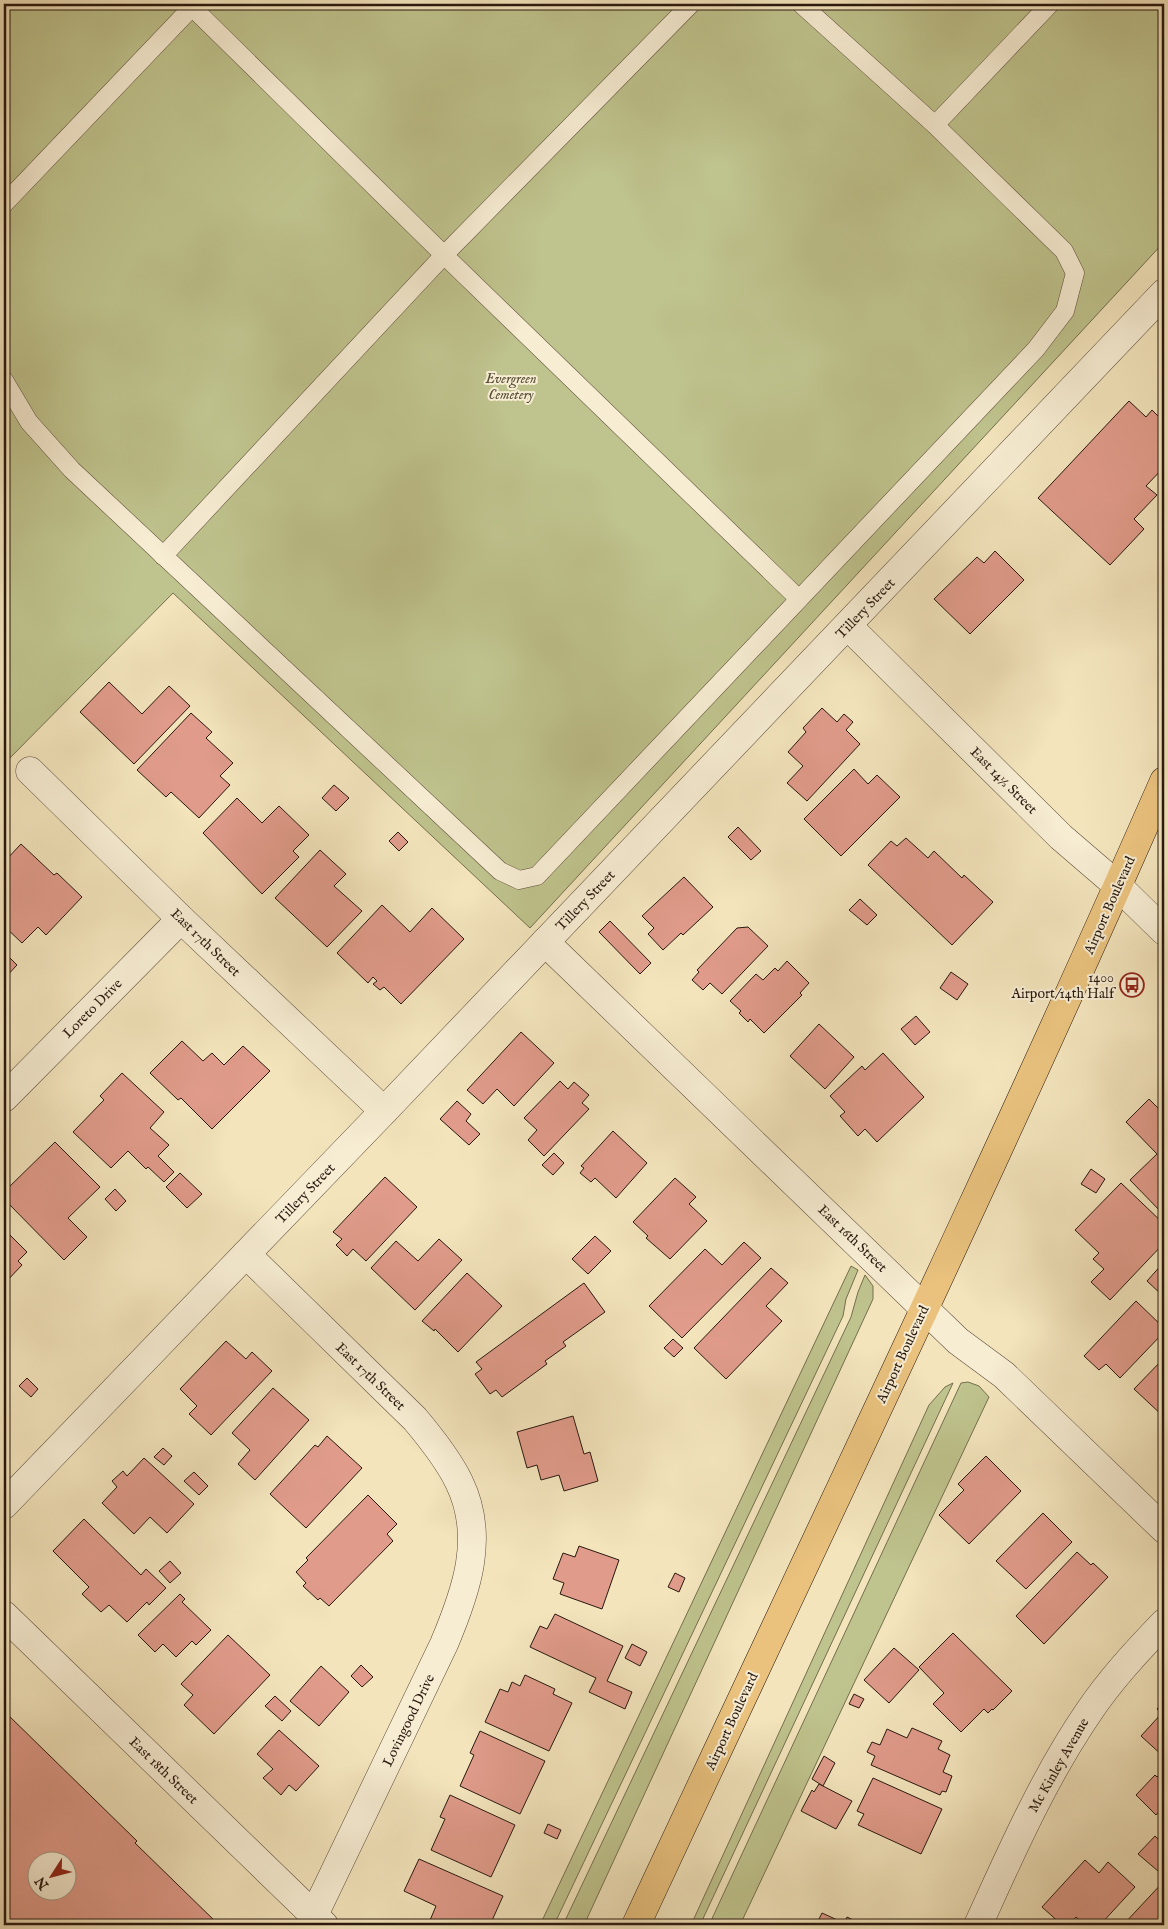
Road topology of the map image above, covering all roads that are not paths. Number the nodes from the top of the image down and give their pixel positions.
1 (691, 4) edge
2 (801, 4) edge
3 (1050, 4) edge
4 (194, 5) edge
5 (935, 125) junction
6 (4, 204) edge
7 (444, 255) junction
8 (1164, 293) edge
9 (4, 380) edge
10 (163, 556) junction
11 (799, 599) junction
12 (848, 626) junction
13 (30, 771) dead end
14 (1164, 781) edge
15 (1118, 886) junction
16 (181, 918) junction
17 (1164, 931) edge
18 (545, 942) junction
19 (4, 1098) edge
20 (384, 1111) junction
21 (246, 1254) junction
22 (924, 1307) junction
23 (4, 1505) edge
24 (470, 1516) joint
25 (1164, 1529) edge
26 (4, 1615) edge
27 (1164, 1623) edge
28 (319, 1920) edge
29 (636, 1925) edge
30 (978, 1925) edge

1 - 7 lane
2 - 5 lane
3 - 5 lane
4 - 6 lane
4 - 7 lane
5 - 11 lane
7 - 10 lane
7 - 11 lane
8 - 12 street, Tillery Street
9 - 10 lane
10 - 11 lane
12 - 15 street, East 14½ Street
12 - 18 street, Tillery Street
13 - 16 street, East 17th Street
14 - 15 main road, Airport Boulevard
15 - 17 street, East 14½ Street
15 - 22 main road, Airport Boulevard
16 - 19 street, Loreto Drive
16 - 20 street, East 17th Street
18 - 20 street, Tillery Street
18 - 22 street, East 16th Street
20 - 21 street, Tillery Street
21 - 23 street, Tillery Street
21 - 24 street, East 17th Street
22 - 25 street, East 16th Street
22 - 29 main road, Airport Boulevard
24 - 28 street, Lovingood Drive
26 - 28 street, East 18th Street
27 - 30 street, Mc Kinley Avenue

